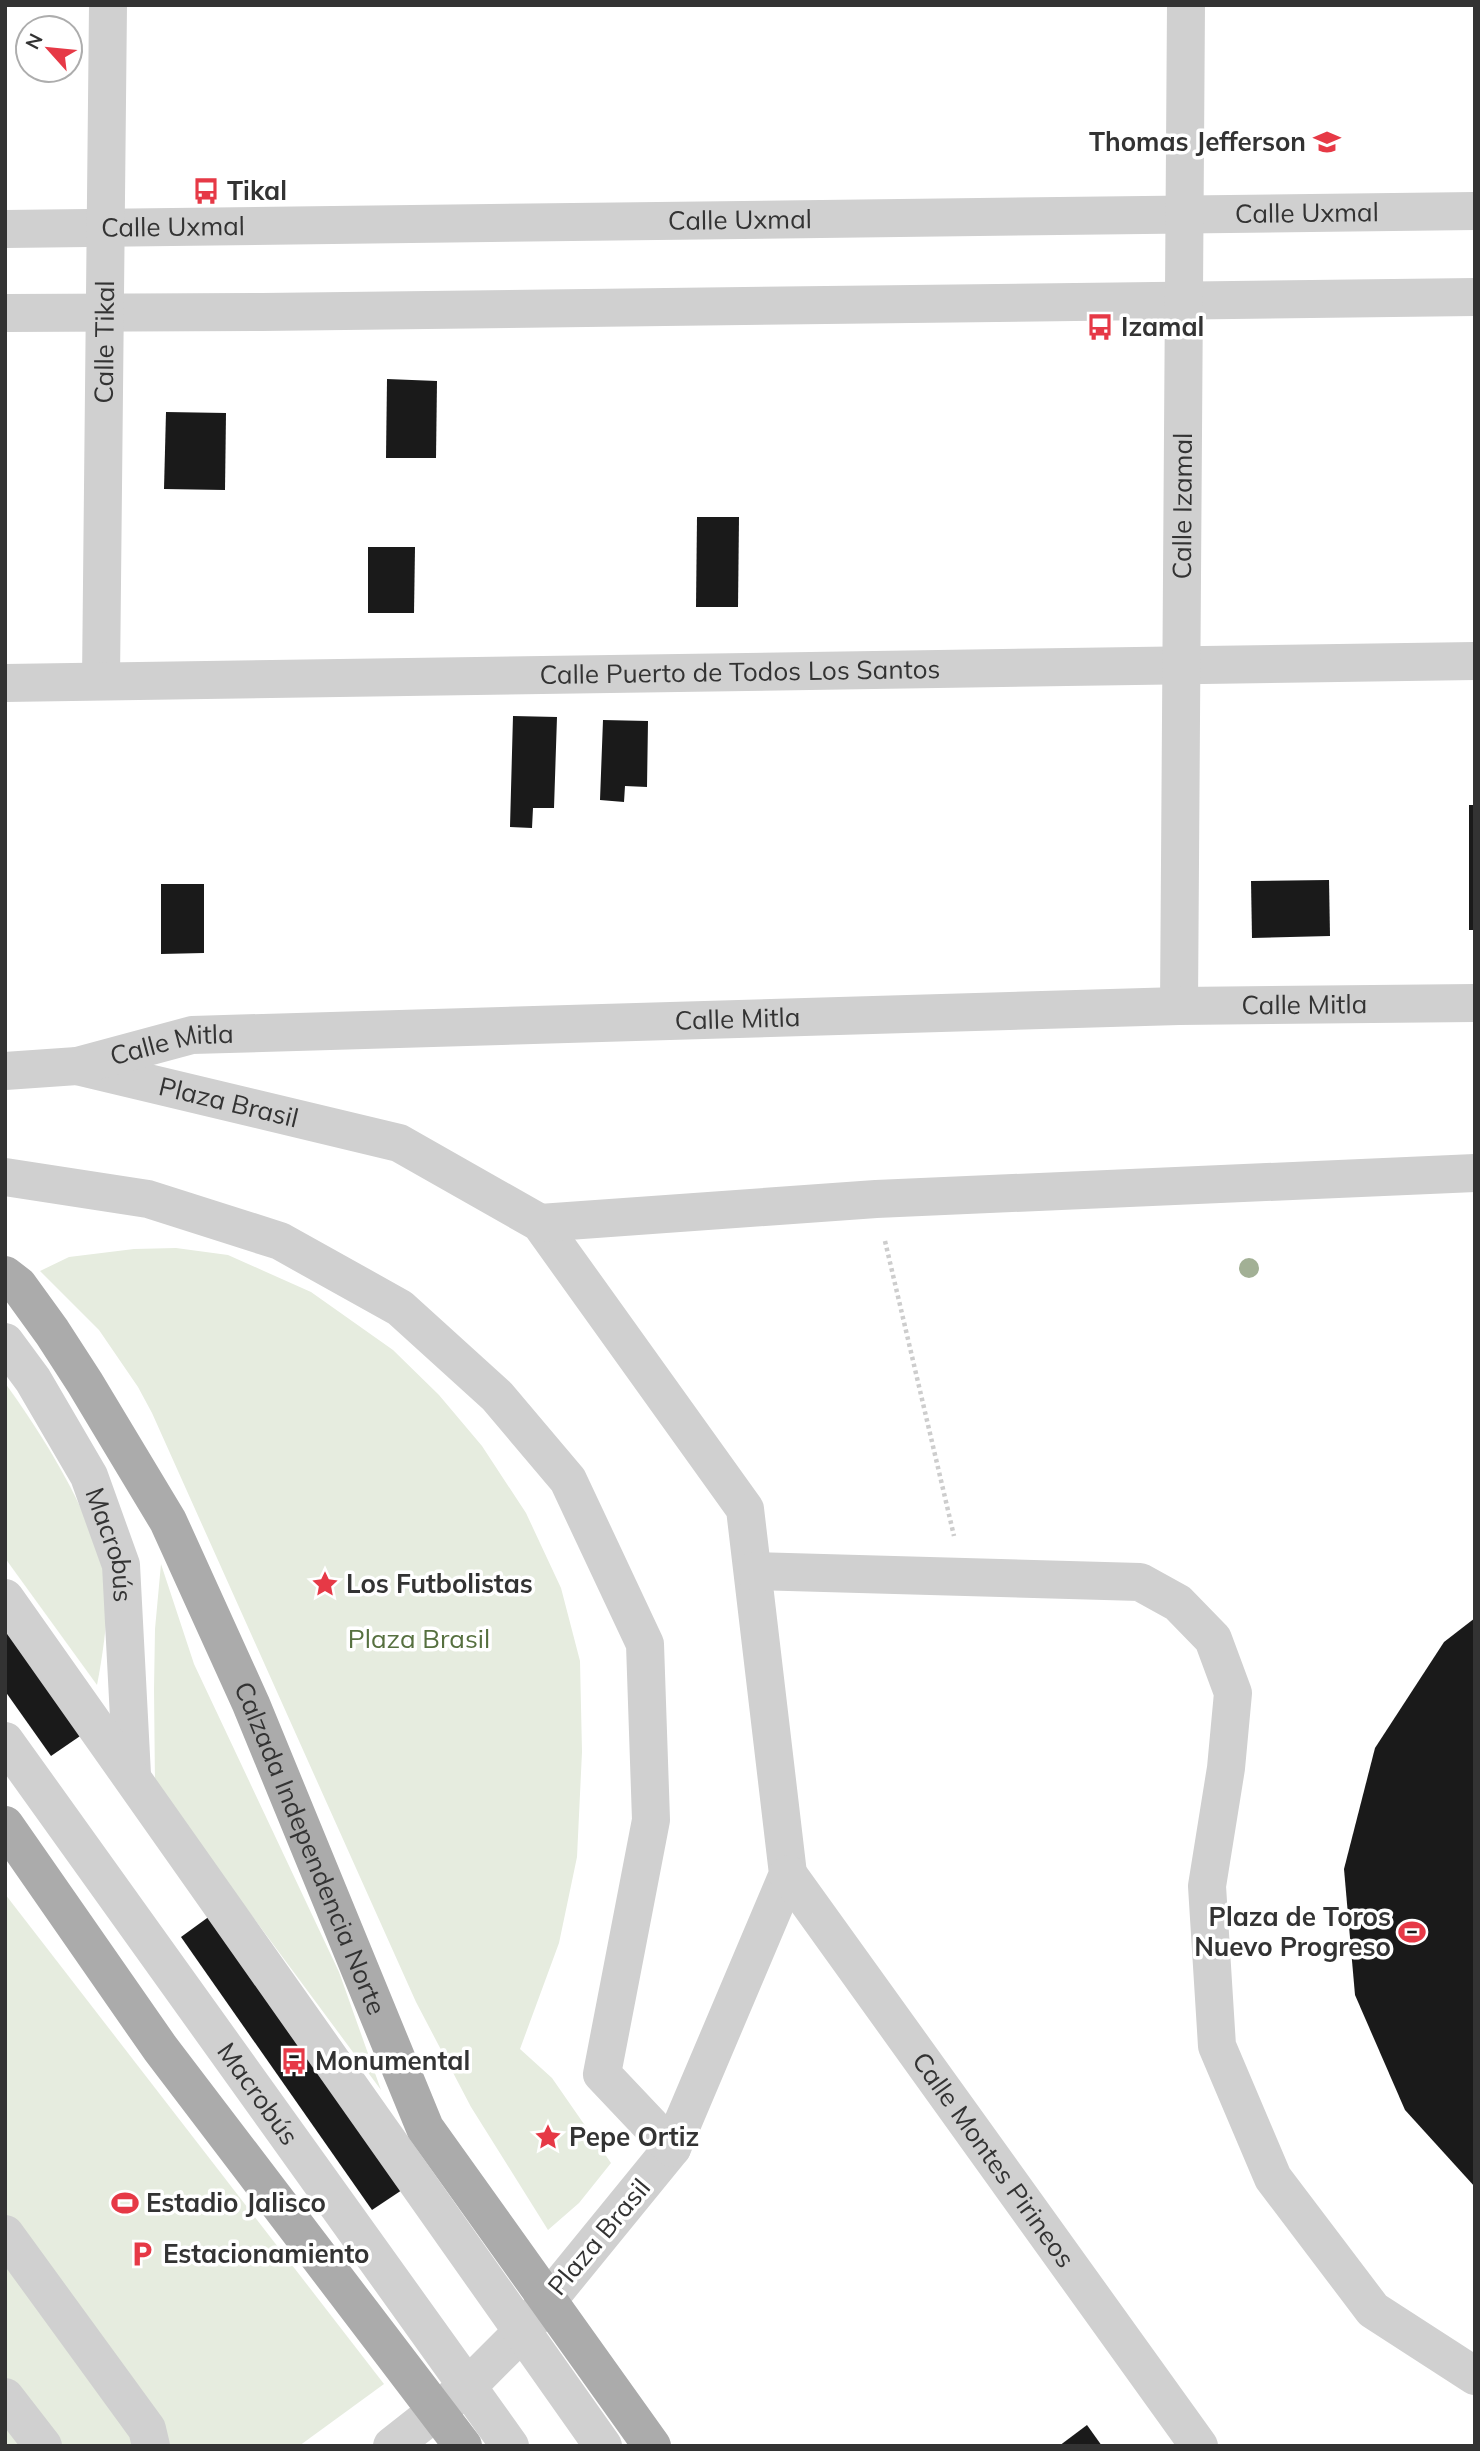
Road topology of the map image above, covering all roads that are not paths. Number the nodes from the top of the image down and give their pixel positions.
1 (108, 5) edge
2 (1186, 5) edge
3 (1475, 211) edge
4 (1185, 214) junction
5 (106, 226) junction
6 (5, 229) edge
7 (1475, 297) edge
8 (1184, 301) junction
9 (105, 312) junction
10 (5, 313) edge
11 (1475, 661) edge
12 (1182, 665) junction
13 (101, 680) junction
14 (5, 683) edge
15 (1475, 1003) edge
16 (1180, 1006) junction
17 (77, 1066) junction
18 (5, 1071) edge
19 (1475, 1173) edge
20 (5, 1177) edge
21 (540, 1223) junction
22 (5, 1275) edge
23 (5, 1342) edge
24 (753, 1571) junction
25 (5, 1598) edge
26 (5, 1741) edge
27 (132, 1775) junction
28 (5, 1825) edge
29 (788, 1874) junction
30 (672, 2148) junction
31 (5, 2234) edge
32 (547, 2299) junction
33 (522, 2332) junction
34 (1475, 2376) edge
35 (467, 2387) junction
36 (5, 2397) edge
37 (437, 2412) junction
38 (43, 2446) edge
39 (151, 2446) edge
40 (392, 2446) edge
41 (463, 2446) edge
42 (510, 2446) edge
43 (603, 2446) edge
44 (652, 2446) edge
45 (1199, 2446) edge

1 - 5 street, Calle Tikal
2 - 4 street, Calle Izamal
3 - 4 street, Calle Uxmal
4 - 5 street, Calle Uxmal
4 - 8 street, Calle Izamal
5 - 6 street, Calle Uxmal
5 - 9 street, Calle Tikal
7 - 8 street
8 - 9 street
8 - 12 street, Calle Izamal
9 - 10 street
9 - 13 street, Calle Tikal
11 - 12 street, Calle Puerto de Todos Los Santos
12 - 13 street, Calle Puerto de Todos Los Santos
12 - 16 street, Calle Izamal
13 - 14 street, Calle Puerto de Todos Los Santos
15 - 16 street, Calle Mitla
16 - 17 street, Calle Mitla
17 - 18 street, Calle Mitla
17 - 21 street, Plaza Brasil
19 - 21 street
20 - 30 street
21 - 24 street, Plaza Brasil
22 - 32 main road, Calzada Independencia Norte
23 - 27 street, Macrobús
24 - 29 street, Plaza Brasil
24 - 34 street
25 - 27 street
26 - 35 street, Macrobús
27 - 33 street
28 - 37 main road
29 - 30 street, Plaza Brasil
29 - 45 street, Calle Montes Pirineos
30 - 32 street, Plaza Brasil
31 - 39 street
32 - 33 street, Plaza Brasil
32 - 44 main road, Calzada Independencia Norte
33 - 35 street, Plaza Brasil
33 - 43 street
35 - 37 street, Plaza Brasil
35 - 42 street, Macrobús
36 - 38 street
37 - 40 street, Plaza Brasil
37 - 41 main road

